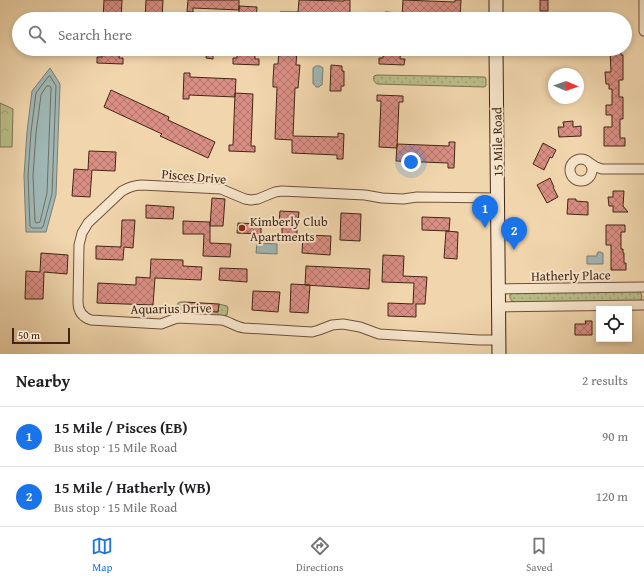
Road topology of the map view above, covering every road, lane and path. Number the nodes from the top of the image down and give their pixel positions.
1 (496, 0) edge
2 (644, 0) edge
3 (496, 12) edge
4 (644, 31) edge
5 (496, 56) edge
6 (590, 163) junction
7 (602, 169) junction
8 (644, 169) edge
9 (590, 176) junction
10 (498, 198) junction
11 (644, 287) edge
12 (498, 289) junction
13 (644, 305) edge
14 (498, 307) junction
15 (81, 314) joint
16 (499, 340) junction
17 (499, 354) edge

1 - 3 main road
2 - 4 street
5 - 10 main road, 15 Mile Road
6 - 7 street
6 - 9 street
6 - 9 street
7 - 8 street
7 - 9 street
10 - 12 main road, 15 Mile Road
10 - 15 street, Pisces Drive
11 - 12 street, Hatherly Place
12 - 14 main road, 15 Mile Road
13 - 14 street
14 - 16 main road, 15 Mile Road
15 - 16 street, Aquarius Drive
16 - 17 main road, 15 Mile Road

